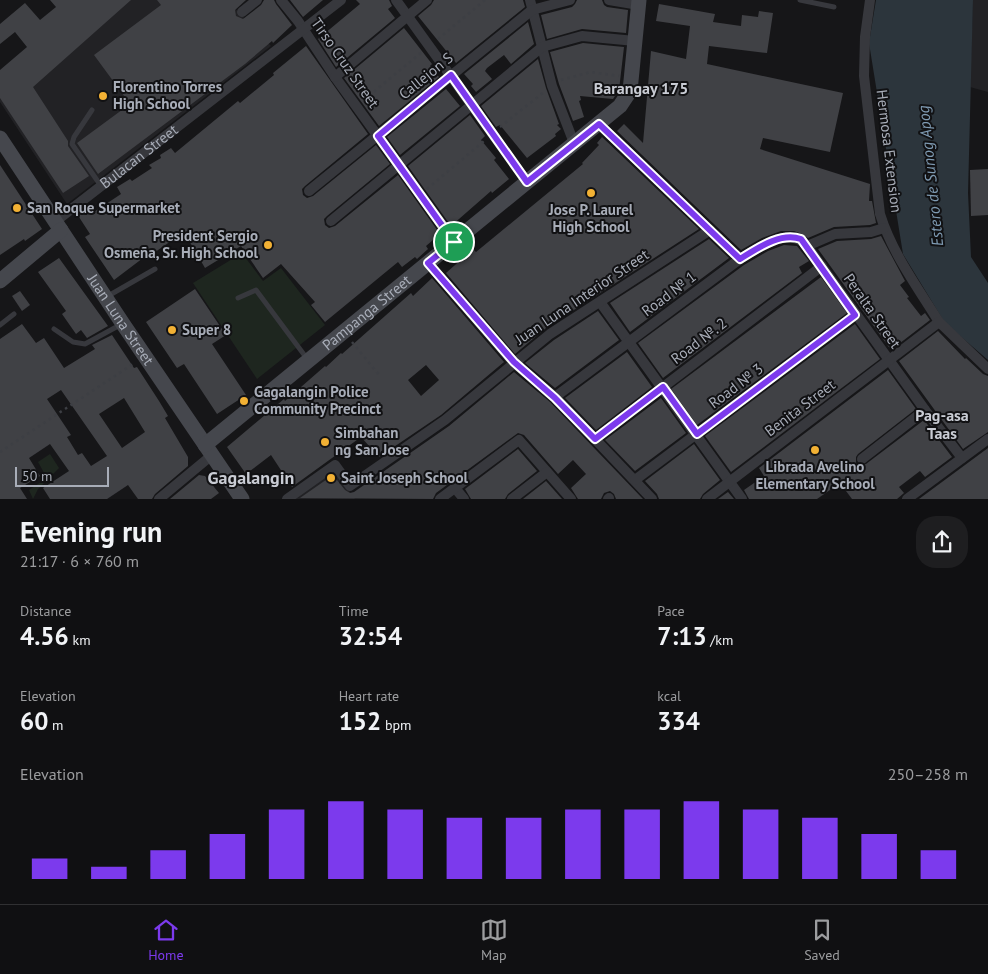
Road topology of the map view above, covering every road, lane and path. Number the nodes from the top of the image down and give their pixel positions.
1 (257, 0) edge
2 (281, 0) edge
3 (341, 0) edge
4 (396, 0) edge
5 (427, 0) edge
6 (484, 0) edge
7 (570, 0) edge
8 (608, 0) edge
9 (800, 0) edge
10 (870, 0) edge
11 (639, 2) edge
12 (531, 5) edge
13 (834, 7) dead end
14 (242, 12) dead end
15 (407, 16) junction
16 (303, 30) junction
17 (635, 40) junction
18 (435, 41) dead end
19 (542, 47) junction
20 (422, 52) dead end
21 (451, 75) junction
22 (621, 76) dead end
23 (335, 77) junction
24 (552, 86) junction
25 (472, 104) junction
26 (356, 106) junction
27 (92, 110) dead end
28 (599, 124) junction
29 (500, 127) dead end
30 (378, 136) junction
31 (0, 138) edge
32 (486, 139) dead end
33 (574, 143) junction
34 (399, 165) junction
35 (527, 182) junction
36 (101, 186) junction
37 (309, 191) dead end
38 (420, 195) junction
39 (331, 221) dead end
40 (59, 225) junction
41 (884, 228) junction
42 (710, 230) junction
43 (454, 242) junction
44 (807, 246) junction
45 (740, 259) junction
46 (428, 263) junction
47 (822, 266) junction
48 (155, 269) dead end
49 (0, 281) edge
50 (106, 297) junction
51 (238, 298) dead end
52 (600, 302) junction
53 (14, 314) dead end
54 (855, 315) junction
55 (939, 322) junction
56 (123, 324) junction
57 (0, 326) edge
58 (54, 329) dead end
59 (344, 332) junction
60 (629, 342) junction
61 (145, 356) junction
62 (309, 360) junction
63 (888, 360) junction
64 (514, 362) junction
65 (988, 369) edge
66 (380, 376) dead end
67 (663, 387) junction
68 (555, 398) junction
69 (925, 410) junction
70 (697, 434) junction
71 (595, 439) junction
72 (988, 439) edge
73 (208, 450) junction
74 (0, 452) edge
75 (962, 458) junction
76 (862, 459) dead end
77 (547, 472) junction
78 (635, 480) junction
79 (730, 481) junction
80 (455, 488) junction
81 (913, 497) edge
82 (159, 499) edge
83 (242, 499) edge
84 (287, 499) edge
85 (440, 499) edge
86 (464, 499) edge
87 (512, 499) edge
88 (571, 499) edge
89 (652, 499) edge
90 (707, 499) edge
91 (742, 499) edge

1 - 14 street
2 - 16 street, Tirso Cruz Street
3 - 16 street, Bulacan Street
4 - 15 street
5 - 15 street
6 - 18 path
7 - 12 street, Callejon S
8 - 11 street
9 - 13 lane
10 - 41 street, Hermosa Extension
11 - 17 street
12 - 19 street
12 - 21 street, Callejon S
15 - 21 street
15 - 23 street
16 - 23 street, Tirso Cruz Street
16 - 36 street, Bulacan Street
17 - 19 street
17 - 28 street, Pampanga Street
19 - 24 street
19 - 25 street
20 - 26 path
21 - 25 street
21 - 30 street, Callejon S
22 - 24 path
23 - 26 street, Tirso Cruz Street
24 - 29 path
24 - 33 street
25 - 34 street
25 - 35 street
26 - 30 street, Tirso Cruz Street
27 - 36 lane
28 - 33 street, Pampanga Street
28 - 42 street
30 - 34 street, Tirso Cruz Street
30 - 37 street, Callejon S
31 - 40 street, Juan Luna Street
32 - 38 path
33 - 35 street, Pampanga Street
34 - 38 street, Tirso Cruz Street
34 - 39 street
35 - 43 street, Pampanga Street
36 - 40 street, Bulacan Street
38 - 43 street, Tirso Cruz Street
40 - 49 street, Bulacan Street
40 - 50 street, Juan Luna Street
41 - 44 street
41 - 55 street, Hermosa Extension
42 - 45 street
42 - 52 street, Juan Luna Interior Street
43 - 46 street, Pampanga Street
44 - 45 street, Road № 1
44 - 47 street, Peralta Street
45 - 60 street, Road № 1
46 - 59 street, Pampanga Street
46 - 64 street
47 - 54 street, Peralta Street
47 - 67 street, Road №. 2
48 - 50 lane
50 - 56 street, Juan Luna Street
51 - 62 lane
52 - 60 street
52 - 64 street, Juan Luna Interior Street
53 - 57 lane
54 - 63 street, Peralta Street
54 - 70 street, Road № 3
55 - 63 street, Benita Street
55 - 65 street, Hermosa Extension
56 - 58 lane
56 - 61 street, Juan Luna Street
59 - 62 street, Pampanga Street
59 - 66 path
60 - 67 street
60 - 68 street, Road № 1
61 - 73 street, Juan Luna Street
61 - 74 path
62 - 73 street, Pampanga Street
63 - 69 street, Peralta Street
63 - 79 street, Benita Street
64 - 68 street
64 - 84 street, Juan Luna Interior Street
67 - 70 street
67 - 71 street, Road №. 2
68 - 71 street
69 - 75 street, Peralta Street
69 - 76 street
70 - 78 street, Road № 3
70 - 79 street
71 - 78 street
72 - 75 street
73 - 82 street, Pampanga Street
73 - 83 street, Juan Luna Street
75 - 81 street
77 - 80 street
77 - 87 street
77 - 88 street
78 - 89 street
79 - 90 street, Benita Street
79 - 91 street
80 - 85 street
80 - 86 street

